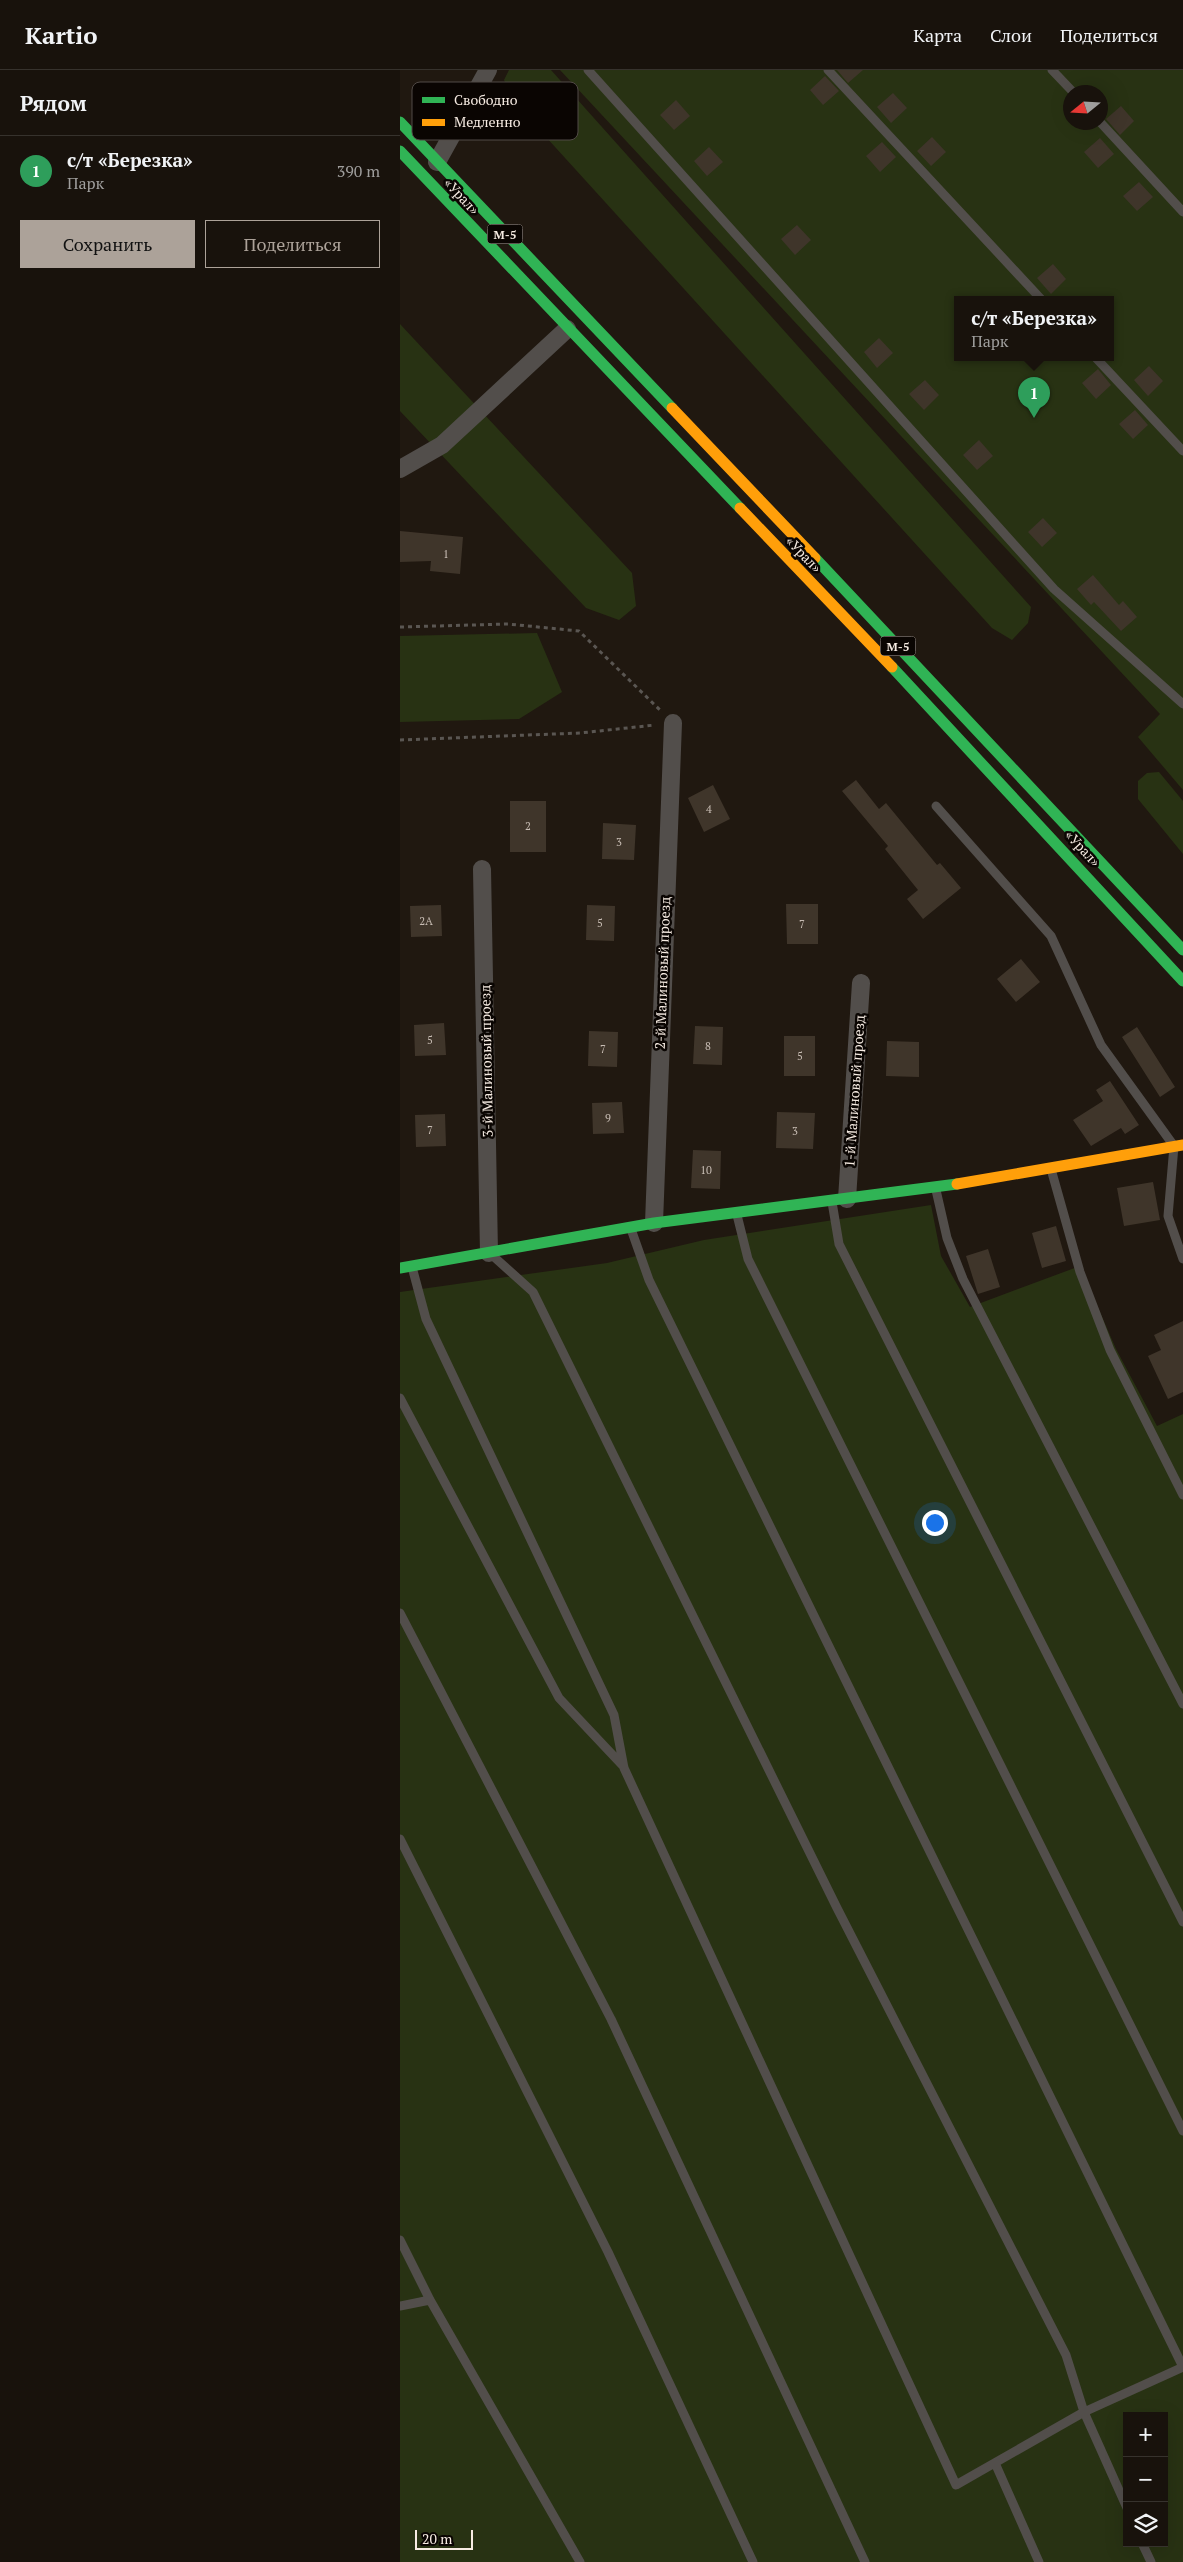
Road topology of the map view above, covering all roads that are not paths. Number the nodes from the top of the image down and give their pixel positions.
1 (488, 70) edge
2 (588, 70) edge
3 (828, 70) edge
4 (1052, 70) edge
5 (481, 82) edge
6 (1066, 85) edge
7 (400, 122) edge
8 (1107, 130) edge
9 (412, 135) edge
10 (417, 140) edge
11 (450, 140) edge
12 (400, 151) edge
13 (438, 162) junction
14 (1183, 212) edge
15 (1038, 296) edge
16 (567, 329) junction
17 (1099, 361) edge
18 (1183, 451) edge
19 (400, 469) edge
20 (1183, 704) edge
21 (673, 723) road end
22 (936, 806) dead end
23 (482, 870) dead end
24 (1183, 950) edge
25 (1183, 981) edge
26 (861, 983) dead end
27 (1178, 1146) edge
28 (1050, 1166) junction
29 (936, 1188) junction
30 (839, 1200) junction
31 (736, 1212) junction
32 (654, 1223) junction
33 (631, 1227) junction
34 (489, 1253) junction
35 (1183, 1259) edge
36 (406, 1267) edge
37 (400, 1398) edge
38 (1183, 1495) edge
39 (400, 1613) edge
40 (1183, 1704) edge
41 (624, 1768) junction
42 (400, 1839) edge
43 (1183, 1922) edge
44 (1183, 2130) edge
45 (400, 2240) edge
46 (430, 2300) junction
47 (400, 2306) edge
48 (1183, 2367) edge
49 (1084, 2412) junction
50 (995, 2463) junction
51 (1124, 2502) edge
52 (1144, 2547) edge
53 (580, 2562) edge
54 (753, 2562) edge
55 (865, 2562) edge
56 (1040, 2562) edge
57 (1151, 2562) edge

1 - 5 street
2 - 20 lane
3 - 15 lane
4 - 6 lane
7 - 9 main road, «Урал» / М-5
8 - 14 lane
10 - 13 main road, «Урал» / М-5
11 - 13 street
12 - 16 main road, «Урал» / М-5
13 - 24 main road, «Урал» / М-5
16 - 19 street
16 - 25 main road, «Урал» / М-5
17 - 18 lane
21 - 32 street, 2-й Малиновый проезд
22 - 27 lane
23 - 34 street, 3-й Малиновый проезд
26 - 30 street, 1-й Малиновый проезд
27 - 28 main road
27 - 35 lane
28 - 29 main road
28 - 38 lane
29 - 30 main road
29 - 40 lane
30 - 31 main road
30 - 43 lane
31 - 32 main road
31 - 44 lane
32 - 33 main road
33 - 34 main road
33 - 48 lane
34 - 36 main road
34 - 49 lane
36 - 41 lane
37 - 41 lane
39 - 55 lane
41 - 50 lane
42 - 54 lane
45 - 46 lane
46 - 47 lane
46 - 53 lane
48 - 49 lane
49 - 50 lane
49 - 51 lane
50 - 56 lane
52 - 57 lane

